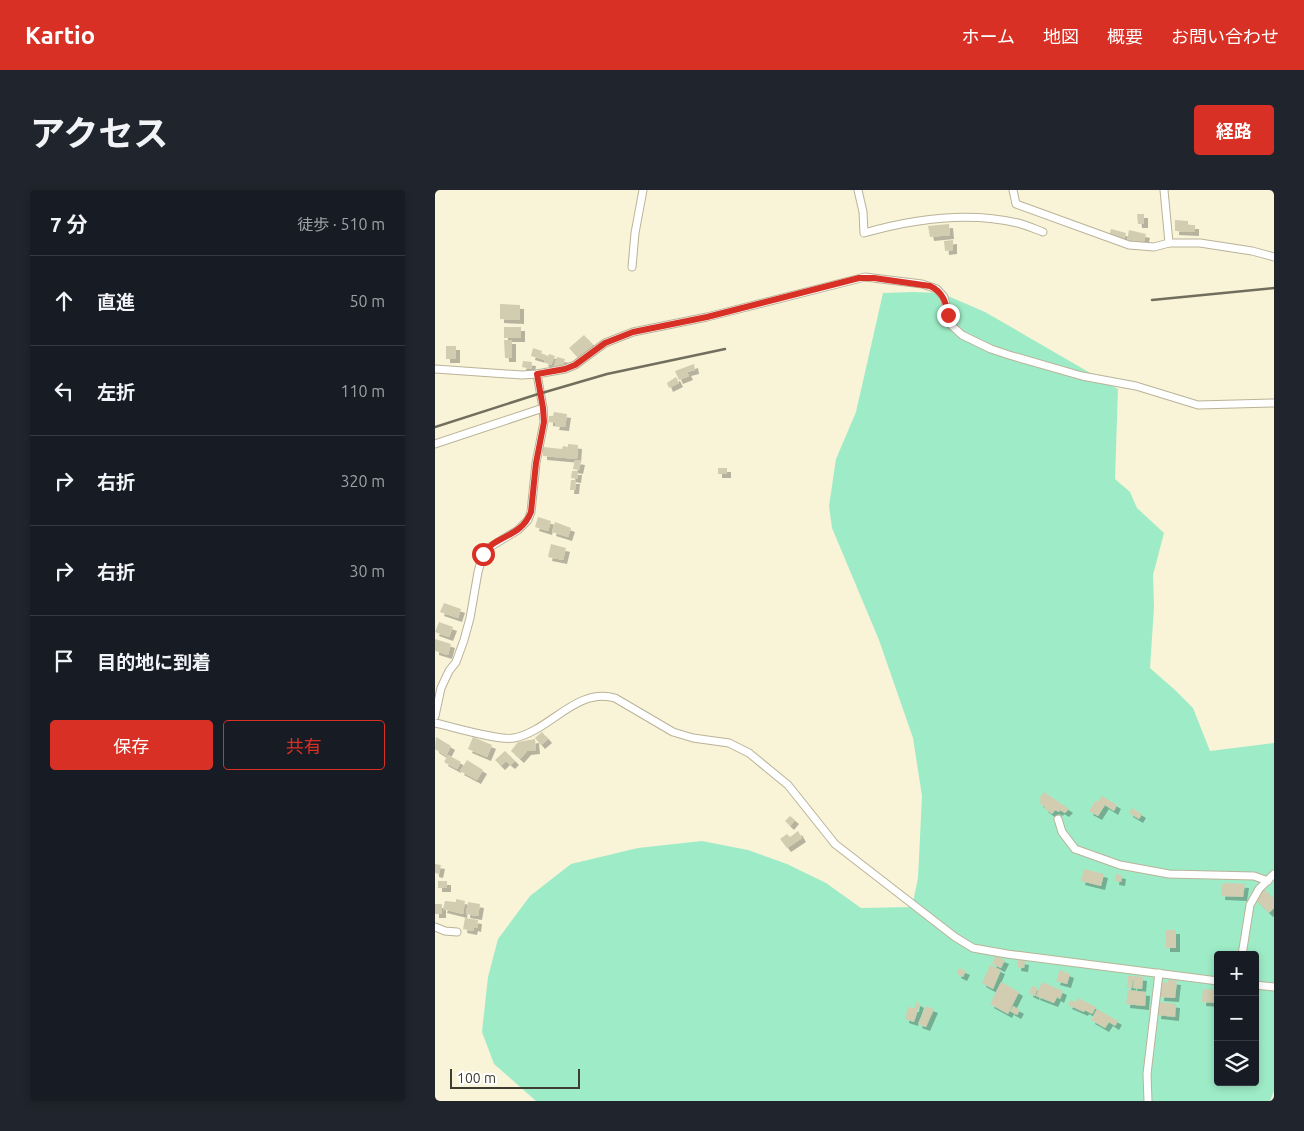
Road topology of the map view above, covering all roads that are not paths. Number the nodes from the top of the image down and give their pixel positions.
1 (643, 190) edge
2 (858, 190) edge
3 (1013, 190) edge
4 (1164, 190) edge
5 (1043, 232) dead end
6 (1169, 242) junction
7 (1274, 257) edge
8 (632, 267) dead end
9 (435, 368) edge
10 (537, 374) junction
11 (1274, 403) edge
12 (543, 408) junction
13 (435, 444) edge
14 (435, 716) edge
15 (435, 724) edge
16 (1058, 819) dead end
17 (1274, 874) edge
18 (1268, 881) junction
19 (435, 927) edge
20 (457, 932) dead end
21 (1243, 951) edge
22 (1159, 973) junction
23 (1214, 980) edge
24 (1259, 986) edge
25 (1274, 988) edge
26 (1148, 1101) edge

1 - 8 street
2 - 5 street
3 - 6 street
4 - 6 street
6 - 7 street
9 - 10 street
10 - 11 street
10 - 12 street
12 - 13 street
12 - 14 street
15 - 22 street
16 - 18 street
17 - 18 street
18 - 21 street
19 - 20 street
22 - 23 street
22 - 26 street
24 - 25 street

